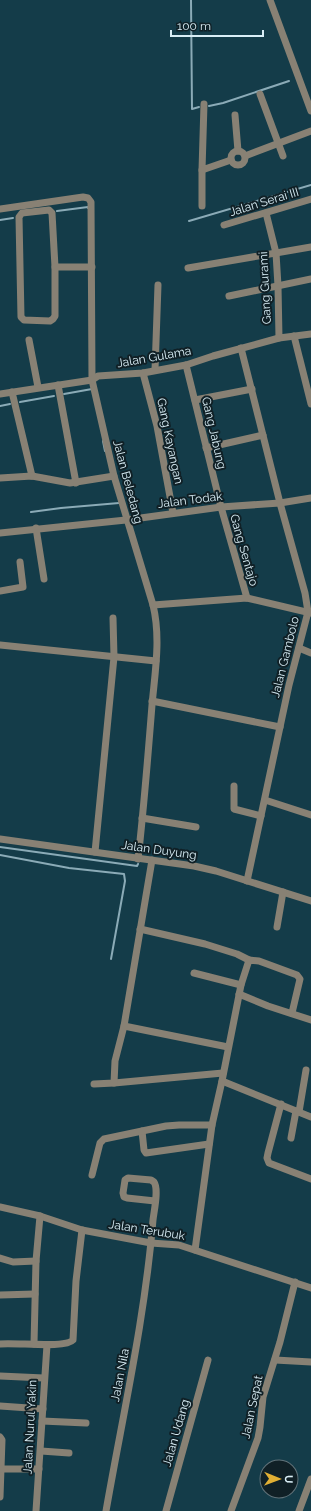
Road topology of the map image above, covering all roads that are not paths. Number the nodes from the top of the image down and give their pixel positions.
1 (270, 0) edge
2 (260, 94) dead end
3 (204, 104) dead end
4 (311, 111) edge
5 (235, 115) dead end
6 (311, 132) edge
7 (279, 144) junction
8 (238, 151) junction
9 (245, 156) junction
10 (283, 156) dead end
11 (231, 160) junction
12 (202, 170) junction
13 (311, 199) edge
14 (202, 206) dead end
15 (0, 209) edge
16 (266, 212) junction
17 (224, 226) dead end
18 (311, 247) edge
19 (276, 253) junction
20 (55, 267) junction
21 (92, 267) junction
22 (188, 268) dead end
23 (311, 280) edge
24 (158, 285) dead end
25 (278, 286) junction
26 (229, 296) dead end
27 (311, 334) edge
28 (294, 336) junction
29 (279, 338) junction
30 (29, 340) dead end
31 (241, 348) junction
32 (186, 364) junction
33 (155, 370) junction
34 (143, 373) junction
35 (92, 380) junction
36 (58, 384) junction
37 (38, 387) junction
38 (252, 389) junction
39 (12, 392) junction
40 (0, 394) edge
41 (195, 400) junction
42 (311, 404) edge
43 (263, 435) junction
44 (206, 448) junction
45 (32, 476) junction
46 (114, 476) junction
47 (0, 478) edge
48 (76, 483) junction
49 (311, 498) edge
50 (280, 503) junction
51 (221, 507) junction
52 (173, 513) junction
53 (126, 520) junction
54 (36, 528) junction
55 (0, 533) edge
56 (20, 562) dead end
57 (44, 579) dead end
58 (0, 591) edge
59 (246, 598) junction
60 (153, 605) junction
61 (310, 613) edge
62 (112, 618) dead end
63 (0, 645) edge
64 (299, 648) junction
65 (311, 653) edge
66 (114, 657) junction
67 (156, 661) junction
68 (152, 701) junction
69 (280, 727) junction
70 (234, 786) dead end
71 (265, 800) junction
72 (311, 815) edge
73 (261, 816) junction
74 (142, 818) junction
75 (196, 827) dead end
76 (0, 839) edge
77 (95, 852) junction
78 (138, 859) junction
79 (152, 860) junction
80 (247, 881) junction
81 (284, 892) junction
82 (311, 900) edge
83 (277, 927) dead end
84 (140, 929) junction
85 (249, 960) junction
86 (194, 973) dead end
87 (241, 986) junction
88 (239, 994) junction
89 (292, 1013) junction
90 (311, 1020) edge
91 (124, 1026) junction
92 (228, 1047) junction
93 (306, 1070) dead end
94 (223, 1073) junction
95 (222, 1081) junction
96 (114, 1083) junction
97 (94, 1084) dead end
98 (281, 1104) junction
99 (298, 1111) junction
100 (311, 1117) edge
101 (212, 1125) junction
102 (142, 1130) junction
103 (291, 1138) dead end
104 (209, 1144) junction
105 (92, 1175) dead end
106 (311, 1179) edge
107 (155, 1201) junction
108 (0, 1207) edge
109 (40, 1216) junction
110 (82, 1230) junction
111 (151, 1243) junction
112 (195, 1250) junction
113 (0, 1258) edge
114 (36, 1262) junction
115 (295, 1282) junction
116 (311, 1288) edge
117 (35, 1294) junction
118 (0, 1295) edge
119 (0, 1344) edge
120 (34, 1344) junction
121 (47, 1345) junction
122 (208, 1360) dead end
123 (275, 1360) junction
124 (311, 1362) edge
125 (0, 1376) edge
126 (44, 1378) junction
127 (0, 1406) edge
128 (43, 1409) junction
129 (42, 1421) junction
130 (86, 1423) dead end
131 (0, 1437) edge
132 (41, 1451) junction
133 (69, 1453) dead end
134 (2, 1469) junction
135 (39, 1469) junction
136 (311, 1479) edge
137 (0, 1497) edge
138 (36, 1511) edge
139 (106, 1511) edge
140 (166, 1511) edge
141 (231, 1511) edge
142 (299, 1511) edge

1 - 4 street
2 - 7 street
3 - 12 street
5 - 8 street
6 - 7 street
7 - 9 street
7 - 10 street
8 - 9 street
8 - 11 street
9 - 11 street
11 - 12 street
12 - 14 street
13 - 16 street, Jalan Serai III
15 - 21 street, Jalan Beledang
16 - 17 street, Jalan Serai III
16 - 19 street, Gang Gurami
18 - 19 street
19 - 22 street
19 - 25 street, Gang Gurami
20 - 20 street
20 - 21 street
21 - 35 street, Jalan Beledang
23 - 25 street
24 - 33 street
25 - 26 street
25 - 29 street, Gang Gurami
27 - 28 street, Jalan Gulama
28 - 29 street, Jalan Gulama
28 - 42 street
29 - 31 street, Jalan Gulama
30 - 37 street
31 - 32 street, Jalan Gulama
31 - 38 street, Jalan Gambolo
32 - 33 street, Jalan Gulama
32 - 41 street, Gang Jabung
33 - 34 street, Jalan Gulama
34 - 35 street, Jalan Gulama
34 - 52 street, Gang Kayangan
35 - 36 street, Jalan Gulama
35 - 46 street, Jalan Beledang
36 - 37 street, Jalan Gulama
36 - 48 street
37 - 39 street, Jalan Gulama
38 - 41 street
38 - 43 street, Jalan Gambolo
39 - 40 street, Jalan Gulama
39 - 45 street
41 - 44 street, Gang Jabung
43 - 44 street
43 - 50 street, Jalan Gambolo
44 - 51 street, Gang Jabung
45 - 47 street
45 - 48 street
46 - 48 street
46 - 53 street, Jalan Beledang
49 - 50 street, Jalan Todak
50 - 51 street, Jalan Todak
50 - 61 street, Jalan Gambolo
51 - 52 street, Jalan Todak
51 - 59 street, Gang Sentajo
52 - 53 street, Jalan Todak
53 - 54 street, Jalan Todak
53 - 60 street, Jalan Beledang
54 - 55 street, Jalan Todak
54 - 57 street
56 - 58 street
59 - 60 street
59 - 61 street
60 - 67 street, Jalan Beledang
61 - 64 street, Jalan Gambolo
62 - 66 street
63 - 66 street
64 - 65 street
64 - 69 street, Jalan Gambolo
66 - 67 street
66 - 77 street
67 - 68 street, Jalan Beledang
68 - 69 street
68 - 74 street, Jalan Beledang
69 - 71 street, Jalan Gambolo
70 - 73 street
71 - 72 street
71 - 73 street, Jalan Gambolo
73 - 80 street, Jalan Gambolo
74 - 75 street
74 - 78 street, Jalan Beledang
76 - 77 street, Jalan Duyung
77 - 78 street, Jalan Duyung
78 - 79 street, Jalan Duyung
79 - 80 street, Jalan Duyung
79 - 84 street
80 - 81 street, Jalan Duyung
81 - 82 street, Jalan Duyung
81 - 83 street
84 - 85 street
84 - 91 street
85 - 87 street
85 - 89 street
86 - 87 street
87 - 88 street
88 - 89 street
88 - 92 street
89 - 90 street
91 - 92 street
91 - 96 street
92 - 94 street
93 - 99 street
94 - 95 street
94 - 96 street
95 - 98 street
95 - 101 street
96 - 97 street
98 - 99 street
98 - 106 street
99 - 100 street
99 - 103 street
101 - 102 street
101 - 104 street
102 - 104 street
102 - 105 street
104 - 112 street
107 - 107 street, Jalan Nila
107 - 111 street, Jalan Nila
108 - 109 street, Jalan Terubuk
109 - 110 street, Jalan Terubuk
109 - 114 street
110 - 111 street, Jalan Terubuk
110 - 121 street
111 - 112 street, Jalan Terubuk
111 - 139 street, Jalan Nila
112 - 115 street, Jalan Terubuk
113 - 114 street
114 - 117 street
115 - 116 street, Jalan Terubuk
115 - 123 street, Jalan Sepat
117 - 118 street
117 - 120 street
119 - 120 street
120 - 121 street
121 - 126 street, Jalan Nurul Yakin
122 - 140 street, Jalan Udang
123 - 124 street
123 - 141 street, Jalan Sepat
125 - 126 street
126 - 128 street, Jalan Nurul Yakin
127 - 128 street
128 - 129 street, Jalan Nurul Yakin
129 - 130 street
129 - 132 street, Jalan Nurul Yakin
131 - 134 street
132 - 133 street
132 - 135 street, Jalan Nurul Yakin
134 - 135 street
134 - 137 street
135 - 138 street, Jalan Nurul Yakin
136 - 142 street

